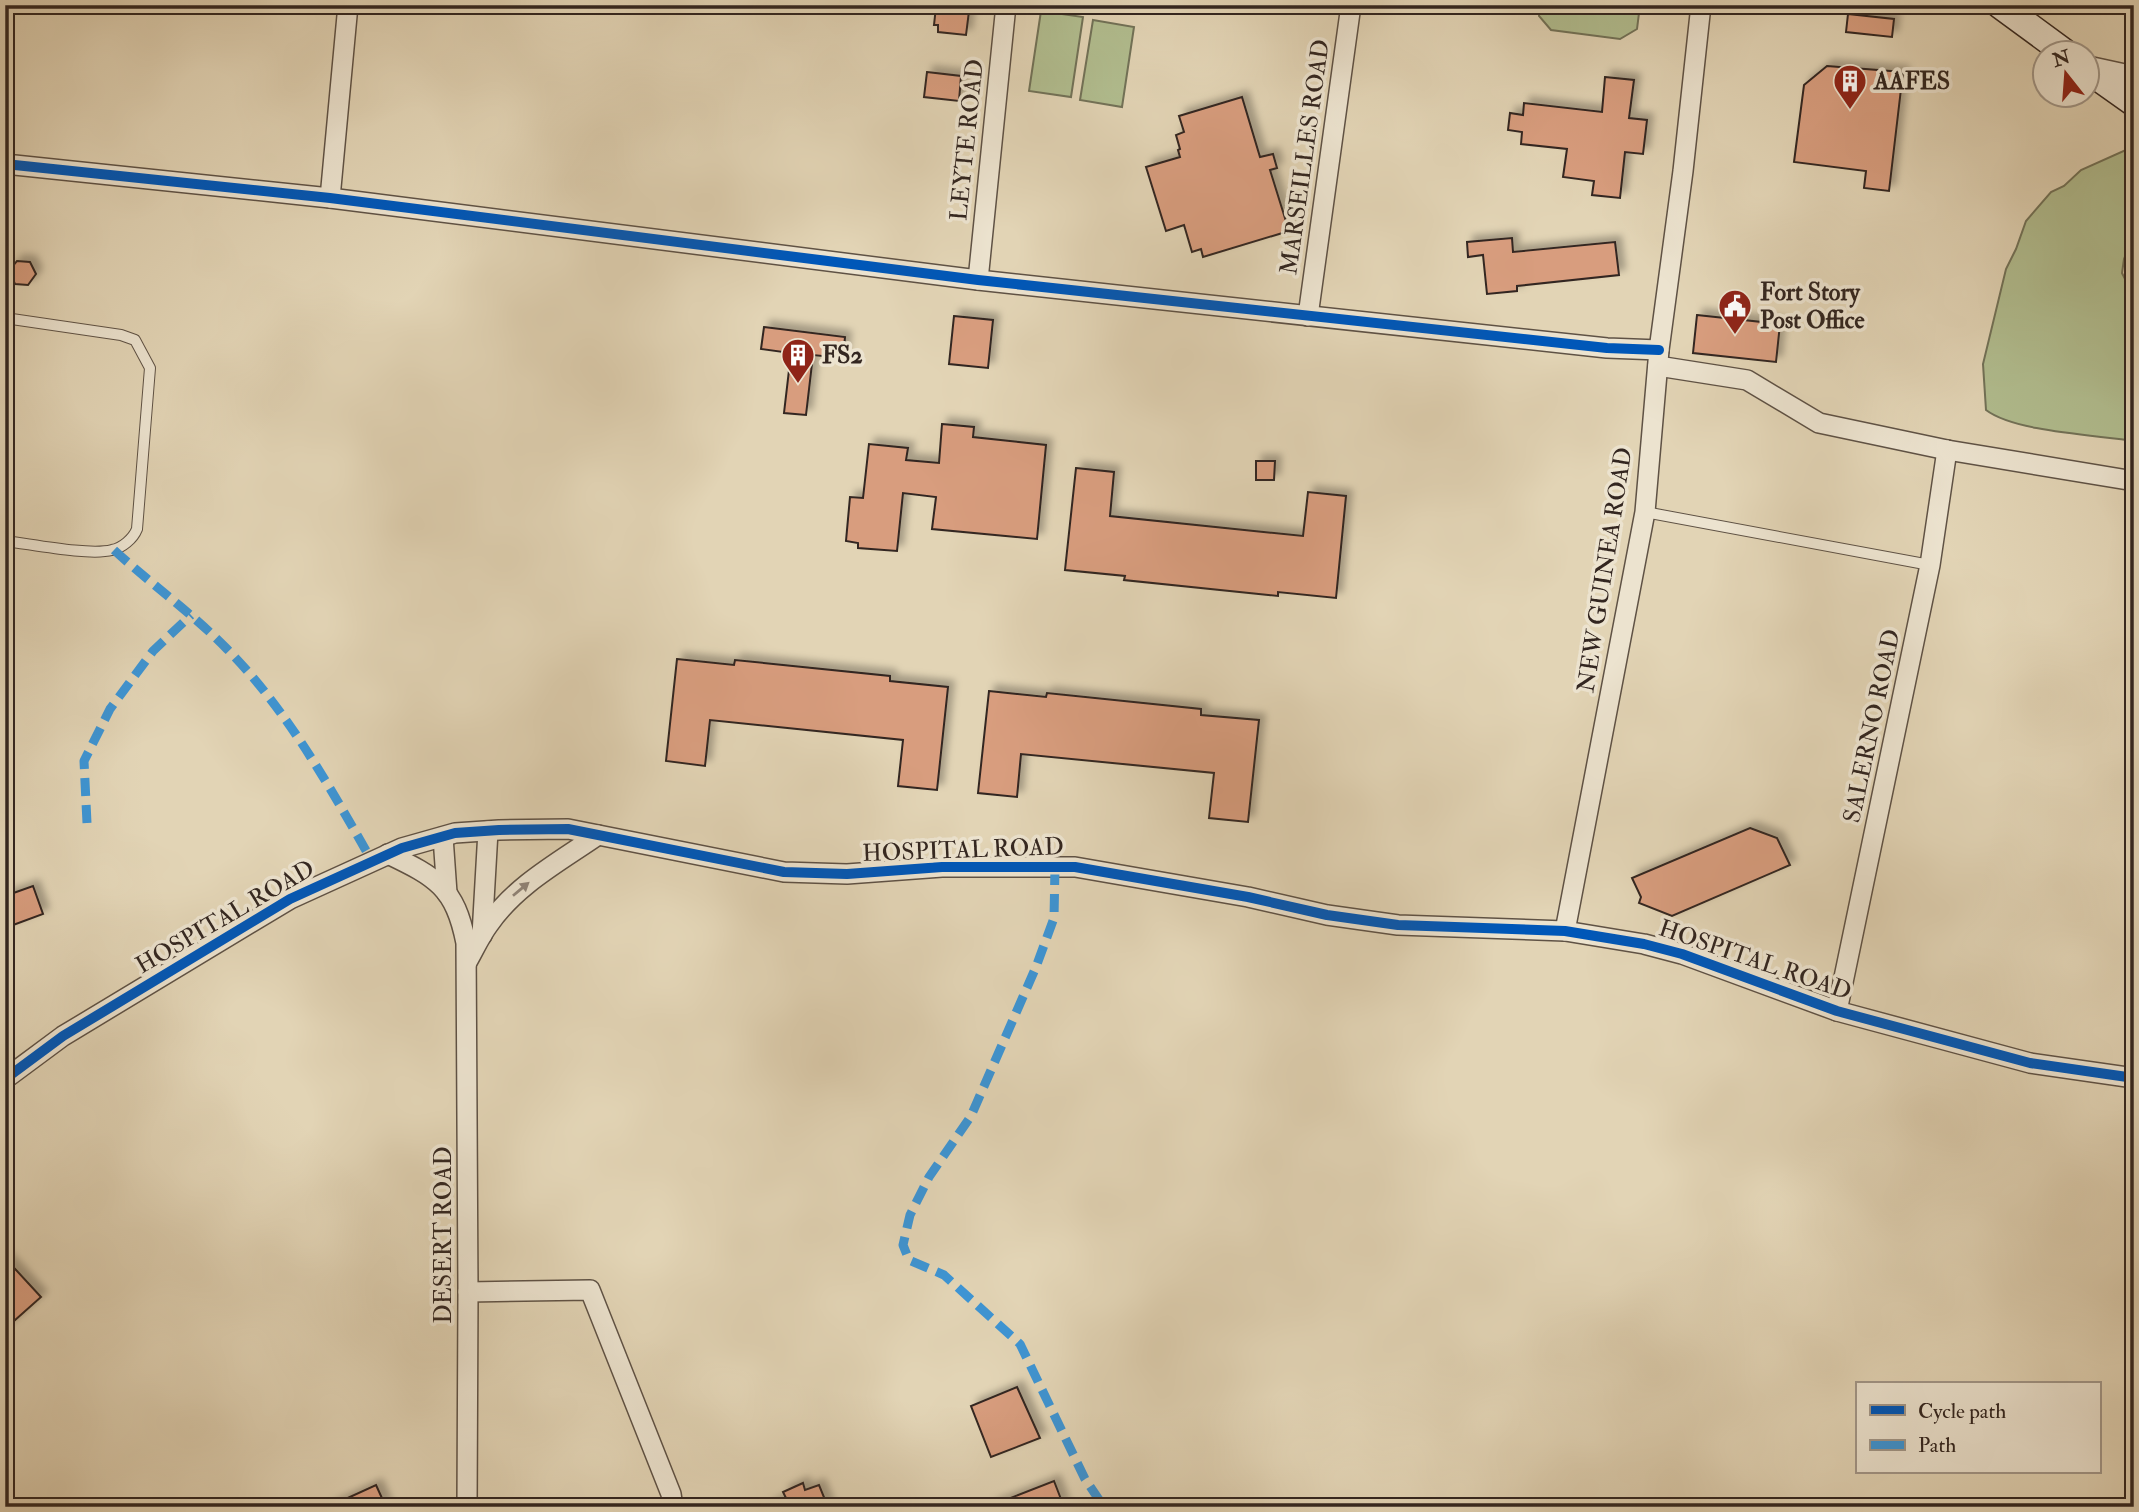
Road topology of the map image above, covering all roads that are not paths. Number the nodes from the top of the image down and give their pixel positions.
1 (348, 5) edge
2 (1006, 5) edge
3 (1351, 5) edge
4 (1701, 5) edge
5 (2000, 5) edge
6 (2045, 38) edge
7 (2100, 70) edge
8 (2134, 76) edge
9 (2100, 78) edge
10 (2134, 103) edge
11 (5, 164) edge
12 (330, 198) junction
13 (978, 280) junction
14 (1308, 316) junction
15 (5, 318) edge
16 (1659, 358) junction
17 (1947, 450) junction
18 (2134, 481) edge
19 (1645, 512) junction
20 (5, 541) edge
21 (1930, 565) junction
22 (488, 831) junction
23 (597, 835) junction
24 (443, 837) junction
25 (387, 854) junction
26 (447, 893) junction
27 (1565, 931) junction
28 (482, 936) junction
29 (467, 963) junction
30 (1837, 1011) junction
31 (2134, 1078) edge
32 (5, 1079) edge
33 (468, 1292) junction
34 (461, 1504) edge
35 (673, 1507) edge

1 - 12 street
2 - 13 street, LEYTE ROAD
3 - 14 street, MARSEILLES ROAD
4 - 16 street, NEW GUINEA ROAD
5 - 6 street
7 - 8 street
9 - 10 street
11 - 12 street
12 - 13 street
13 - 14 street
14 - 16 street
15 - 20 lane
16 - 17 street
16 - 19 street, NEW GUINEA ROAD
17 - 18 street
17 - 21 street, SALERNO ROAD
19 - 21 lane
19 - 27 street, NEW GUINEA ROAD
21 - 30 street, SALERNO ROAD
22 - 23 street, HOSPITAL ROAD
22 - 24 street, HOSPITAL ROAD
22 - 28 street, DESERT ROAD
23 - 27 street, HOSPITAL ROAD
28 -> 23 street, DESERT ROAD
24 - 25 street, HOSPITAL ROAD
24 - 26 street, DESERT ROAD
25 - 26 street, DESERT ROAD
25 - 32 street, HOSPITAL ROAD
26 - 29 street, DESERT ROAD
27 - 30 street, HOSPITAL ROAD
28 - 29 street, DESERT ROAD
29 - 33 street, DESERT ROAD
30 - 31 street, HOSPITAL ROAD
33 - 34 street, DESERT ROAD
33 - 35 street

